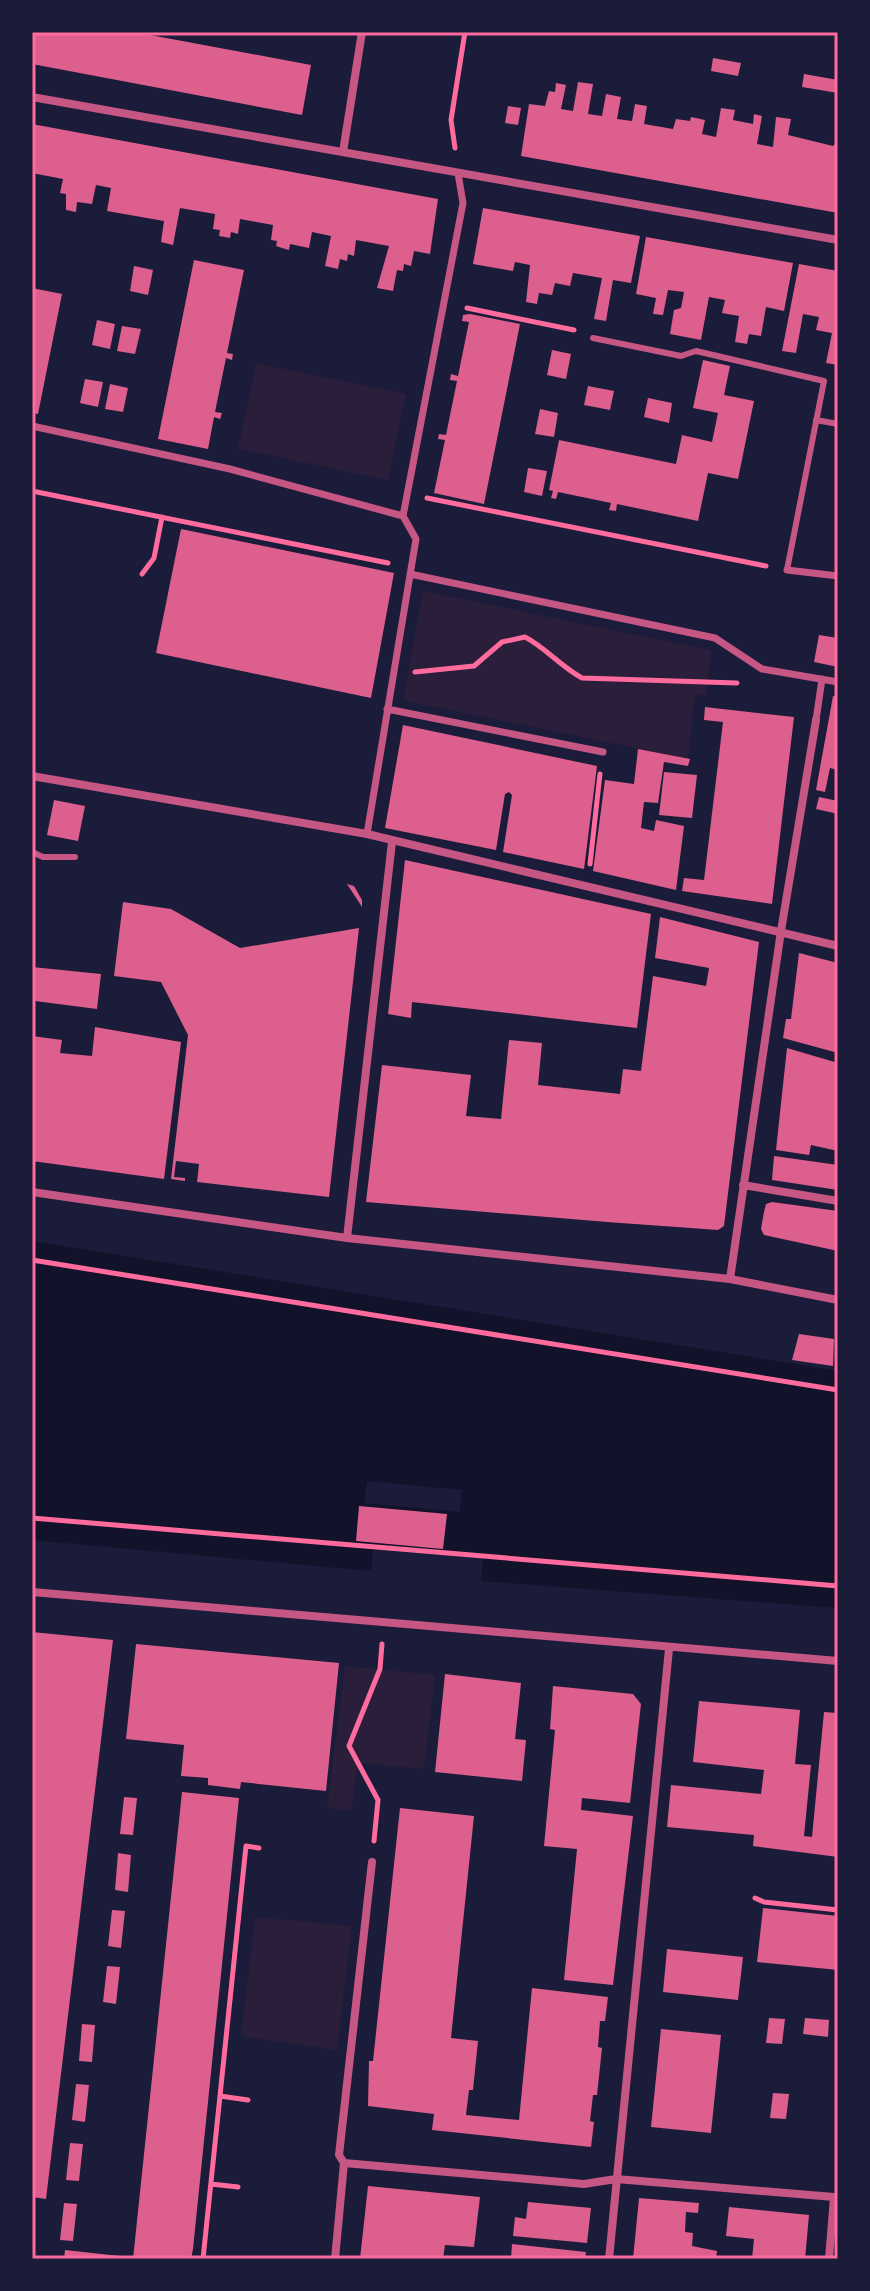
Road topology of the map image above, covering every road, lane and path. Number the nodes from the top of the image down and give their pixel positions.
1 (362, 32) edge
2 (465, 32) edge
3 (32, 97) edge
4 (343, 152) junction
5 (458, 173) junction
6 (838, 240) edge
7 (446, 304) junction
8 (593, 338) joint
9 (816, 420) junction
10 (838, 424) edge
11 (32, 426) edge
12 (32, 491) edge
13 (408, 494) junction
14 (403, 516) junction
15 (162, 517) junction
16 (787, 570) junction
17 (411, 571) junction
18 (142, 574) dead end
19 (838, 576) edge
20 (762, 669) junction
21 (394, 673) junction
22 (822, 679) junction
23 (838, 682) edge
24 (387, 709) junction
25 (816, 720) joint
26 (603, 752) joint
27 (32, 776) edge
28 (367, 834) junction
29 (392, 842) junction
30 (32, 852) edge
31 (75, 857) dead end
32 (587, 885) junction
33 (781, 931) junction
34 (838, 946) edge
35 (743, 1185) junction
36 (32, 1192) edge
37 (838, 1201) edge
38 (347, 1238) junction
39 (32, 1260) edge
40 (730, 1279) junction
41 (838, 1300) edge
42 (838, 1390) edge
43 (32, 1518) edge
44 (838, 1586) edge
45 (32, 1592) edge
46 (384, 1625) junction
47 (669, 1649) junction
48 (838, 1661) edge
49 (259, 1848) dead end
50 (372, 1862) joint
51 (755, 1898) dead end
52 (838, 1910) edge
53 (220, 2096) junction
54 (248, 2100) dead end
55 (344, 2163) junction
56 (616, 2179) junction
57 (211, 2184) junction
58 (238, 2187) dead end
59 (203, 2259) edge
60 (335, 2259) edge
61 (609, 2259) edge
62 (829, 2259) edge

1 - 4 street
2 - 5 path
3 - 4 street
4 - 5 street
5 - 6 street
5 - 7 street
7 - 8 path
7 - 13 street
8 - 9 lane
9 - 10 lane
9 - 16 lane
11 - 14 street
12 - 15 path
13 - 14 street
13 - 16 path
14 - 17 street
15 - 17 path
15 - 18 path
16 - 19 street
17 - 20 street
17 - 21 street
20 - 21 path
20 - 22 street
21 - 24 street
22 - 23 street
22 - 25 street
24 - 26 street
24 - 28 street
25 - 33 street
26 - 32 path
27 - 28 street
28 - 29 street
29 - 32 street
29 - 38 street
30 - 31 lane
32 - 33 street
33 - 34 street
33 - 35 street
35 - 37 street
35 - 40 street
36 - 38 street
38 - 40 street
39 - 42 path
40 - 41 street
43 - 44 path
45 - 46 street
46 - 47 street
46 - 50 path
47 - 48 street
47 - 56 street
49 - 53 path
50 - 55 street
51 - 52 path
53 - 54 path
53 - 57 path
55 - 56 street
55 - 60 street
56 - 61 street
56 - 62 street
57 - 58 path
57 - 59 path

